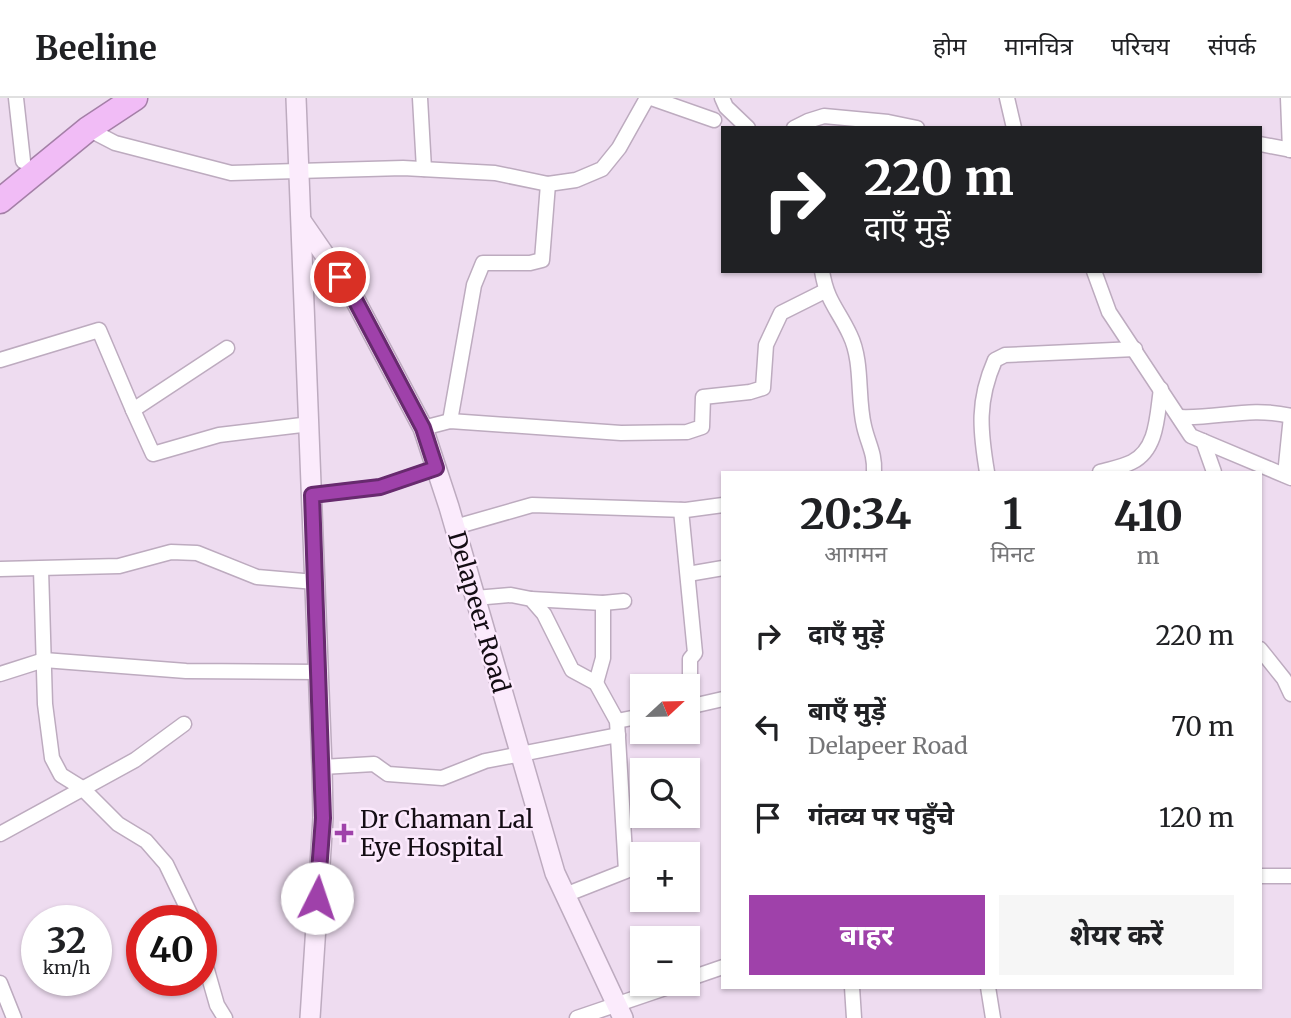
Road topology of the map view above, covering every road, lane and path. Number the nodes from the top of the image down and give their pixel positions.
1 (16, 98) edge
2 (116, 98) edge
3 (135, 98) edge
4 (296, 98) edge
5 (420, 98) edge
6 (649, 98) edge
7 (722, 98) edge
8 (1007, 98) edge
9 (1288, 98) edge
10 (715, 120) dead end
11 (746, 126) edge
12 (798, 126) edge
13 (907, 126) edge
14 (1014, 126) edge
15 (89, 130) junction
16 (1262, 144) edge
17 (1291, 150) edge
18 (23, 161) junction
19 (424, 169) junction
20 (300, 173) junction
21 (0, 183) edge
22 (548, 184) junction
23 (0, 201) edge
24 (302, 221) junction
25 (822, 273) edge
26 (1095, 273) edge
27 (825, 290) junction
28 (227, 348) dead end
29 (1135, 349) junction
30 (0, 360) edge
31 (1161, 389) junction
32 (133, 411) junction
33 (1291, 416) edge
34 (1179, 417) junction
35 (450, 421) junction
36 (310, 424) junction
37 (423, 428) junction
38 (1203, 441) junction
39 (436, 468) junction
40 (874, 471) edge
41 (987, 471) edge
42 (1103, 471) edge
43 (1214, 471) edge
44 (1288, 477) edge
45 (312, 495) junction
46 (721, 505) edge
47 (681, 510) junction
48 (455, 527) junction
49 (721, 568) edge
50 (0, 569) edge
51 (41, 569) junction
52 (688, 574) junction
53 (315, 582) junction
54 (475, 598) junction
55 (531, 599) junction
56 (624, 601) dead end
57 (603, 603) junction
58 (1262, 652) edge
59 (44, 660) junction
60 (319, 672) junction
61 (0, 674) edge
62 (690, 674) edge
63 (596, 683) junction
64 (1291, 694) edge
65 (721, 699) edge
66 (700, 704) edge
67 (630, 722) edge
68 (184, 723) dead end
69 (617, 728) junction
70 (519, 753) junction
71 (322, 767) junction
72 (82, 788) junction
73 (0, 834) edge
74 (1262, 876) edge
75 (1291, 876) edge
76 (565, 895) junction
77 (186, 905) edge
78 (721, 968) edge
79 (700, 975) edge
80 (0, 983) edge
81 (852, 989) edge
82 (988, 989) edge
83 (214, 996) edge
84 (653, 996) edge
85 (620, 1012) edge
86 (14, 1018) edge
87 (225, 1018) edge
88 (310, 1018) edge
89 (577, 1018) edge
90 (854, 1018) edge
91 (993, 1018) edge

1 - 18 street
2 - 18 highway
3 - 15 highway
4 - 20 street
5 - 19 street
6 - 10 street
6 - 22 street
7 - 11 street
8 - 14 street
9 - 17 street
12 - 13 street
15 - 20 street
15 - 23 highway
16 - 17 street
18 - 21 highway
19 - 20 street
19 - 22 street
20 - 24 street
22 - 35 street
24 - 36 street
24 - 37 street, Delapeer Road
25 - 27 street
26 - 29 street
27 - 35 street
27 - 40 street
28 - 32 street
29 - 31 street
29 - 41 street
30 - 32 street
31 - 34 street
31 - 42 street
32 - 36 street
33 - 34 street
33 - 44 street
34 - 38 street
35 - 37 street
36 - 45 street
37 - 39 street, Delapeer Road
38 - 43 street
38 - 44 street
39 - 45 street
39 - 48 street, Delapeer Road
45 - 53 street
46 - 47 street
47 - 48 street
47 - 52 street
48 - 54 street, Delapeer Road
49 - 52 street
50 - 51 street
51 - 53 street
51 - 59 street
52 - 62 street
53 - 60 street
54 - 55 street
54 - 70 street, Delapeer Road
55 - 57 street
55 - 63 street
56 - 57 street
57 - 63 street
58 - 64 street
59 - 60 street
59 - 61 street
59 - 72 street
60 - 71 street
63 - 69 street
65 - 66 street
67 - 69 street
68 - 72 street
69 - 70 street
69 - 76 street
70 - 71 street
70 - 76 street, Delapeer Road
71 - 88 street
72 - 73 street
72 - 77 street
74 - 75 street
76 - 85 street, Delapeer Road
78 - 79 street
80 - 86 street
81 - 90 street
82 - 91 street
83 - 87 street
84 - 85 street
85 - 89 street

